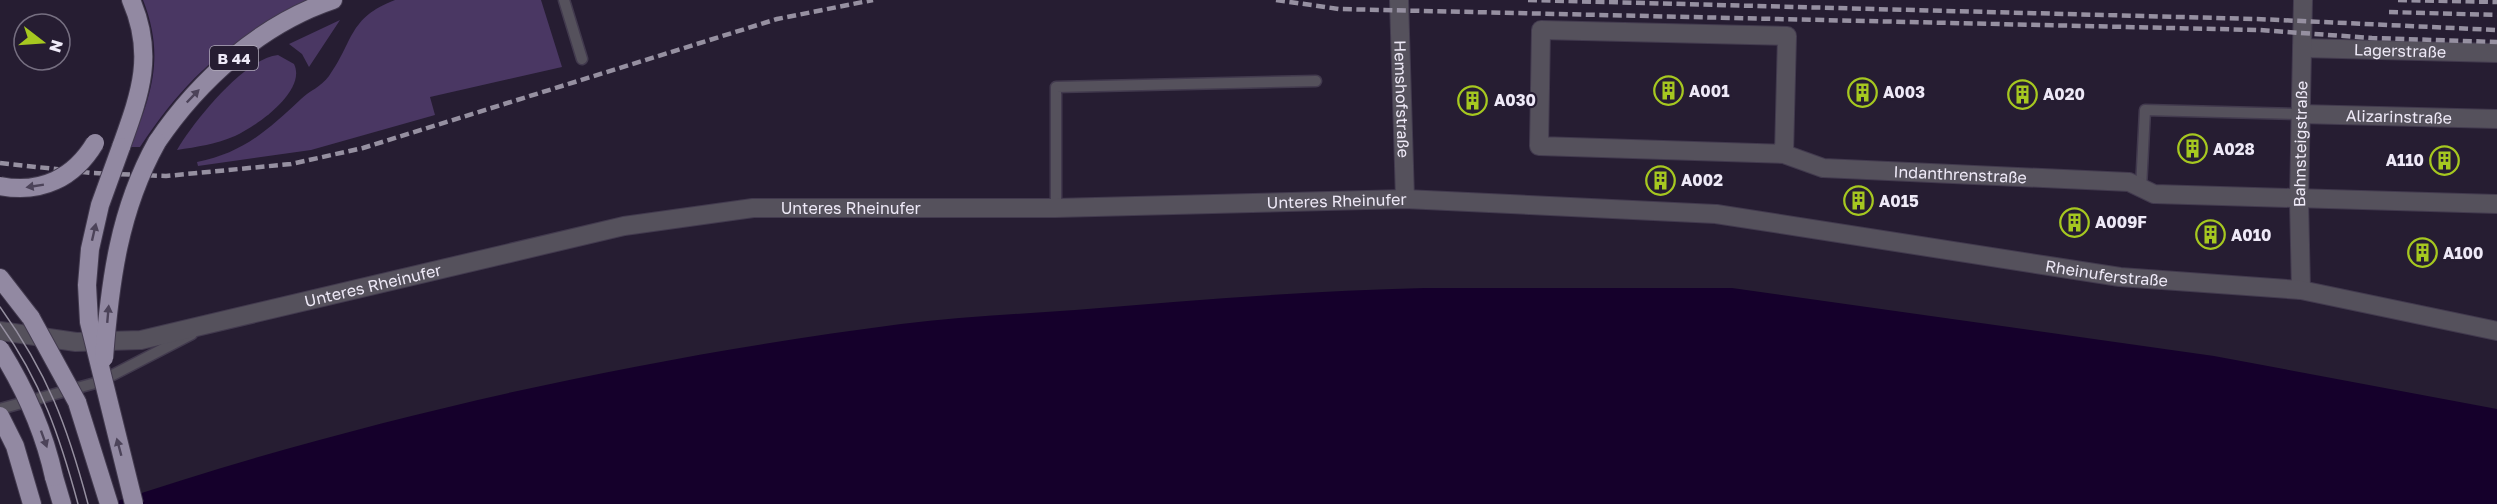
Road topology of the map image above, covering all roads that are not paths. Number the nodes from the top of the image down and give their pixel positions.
1 (333, 0) edge
2 (564, 0) edge
3 (1399, 0) edge
4 (2303, 0) edge
5 (135, 8) edge
6 (2302, 48) junction
7 (2497, 53) edge
8 (582, 59) dead end
9 (1316, 81) dead end
10 (2300, 114) junction
11 (2497, 119) edge
12 (95, 143) dead end
13 (1784, 154) junction
14 (0, 186) edge
15 (2141, 188) junction
16 (1405, 199) junction
17 (2299, 200) junction
18 (2497, 204) edge
19 (1056, 208) junction
20 (1716, 214) joint
21 (0, 279) edge
22 (2301, 290) junction
23 (211, 325) junction
24 (0, 331) edge
25 (2497, 331) edge
26 (0, 349) edge
27 (104, 372) junction
28 (0, 410) edge
29 (0, 416) edge
30 (32, 504) edge
31 (62, 504) edge
32 (109, 504) edge
33 (134, 504) edge

27 -> 1 highway, B 44, bridge
2 - 8 lane
3 - 16 street, Hemshofstraße
4 - 6 street, Bahnsteigstraße
27 -> 5 highway, bridge
6 - 7 street, Lagerstraße
6 - 10 street, Bahnsteigstraße
9 - 19 lane
10 - 11 street, Alizarinstraße
10 - 15 lane
10 - 17 street, Bahnsteigstraße
12 -> 14 highway, bridge
13 - 13 street, Indanthrenstraße
13 - 15 street, Indanthrenstraße
15 - 17 street, Indanthrenstraße
16 - 19 street, Unteres Rheinufer
16 - 20 street, Unteres Rheinufer
17 - 18 street, Indanthrenstraße
17 - 22 street, Bahnsteigstraße
19 - 23 street, Unteres Rheinufer
20 - 22 street, Rheinuferstraße
21 - 32 highway, bridge
22 - 25 street, Rheinuferstraße
23 - 24 street, Unteres Rheinufer
23 - 28 lane
26 -> 31 highway, bridge
33 -> 27 highway, bridge
29 - 30 highway

